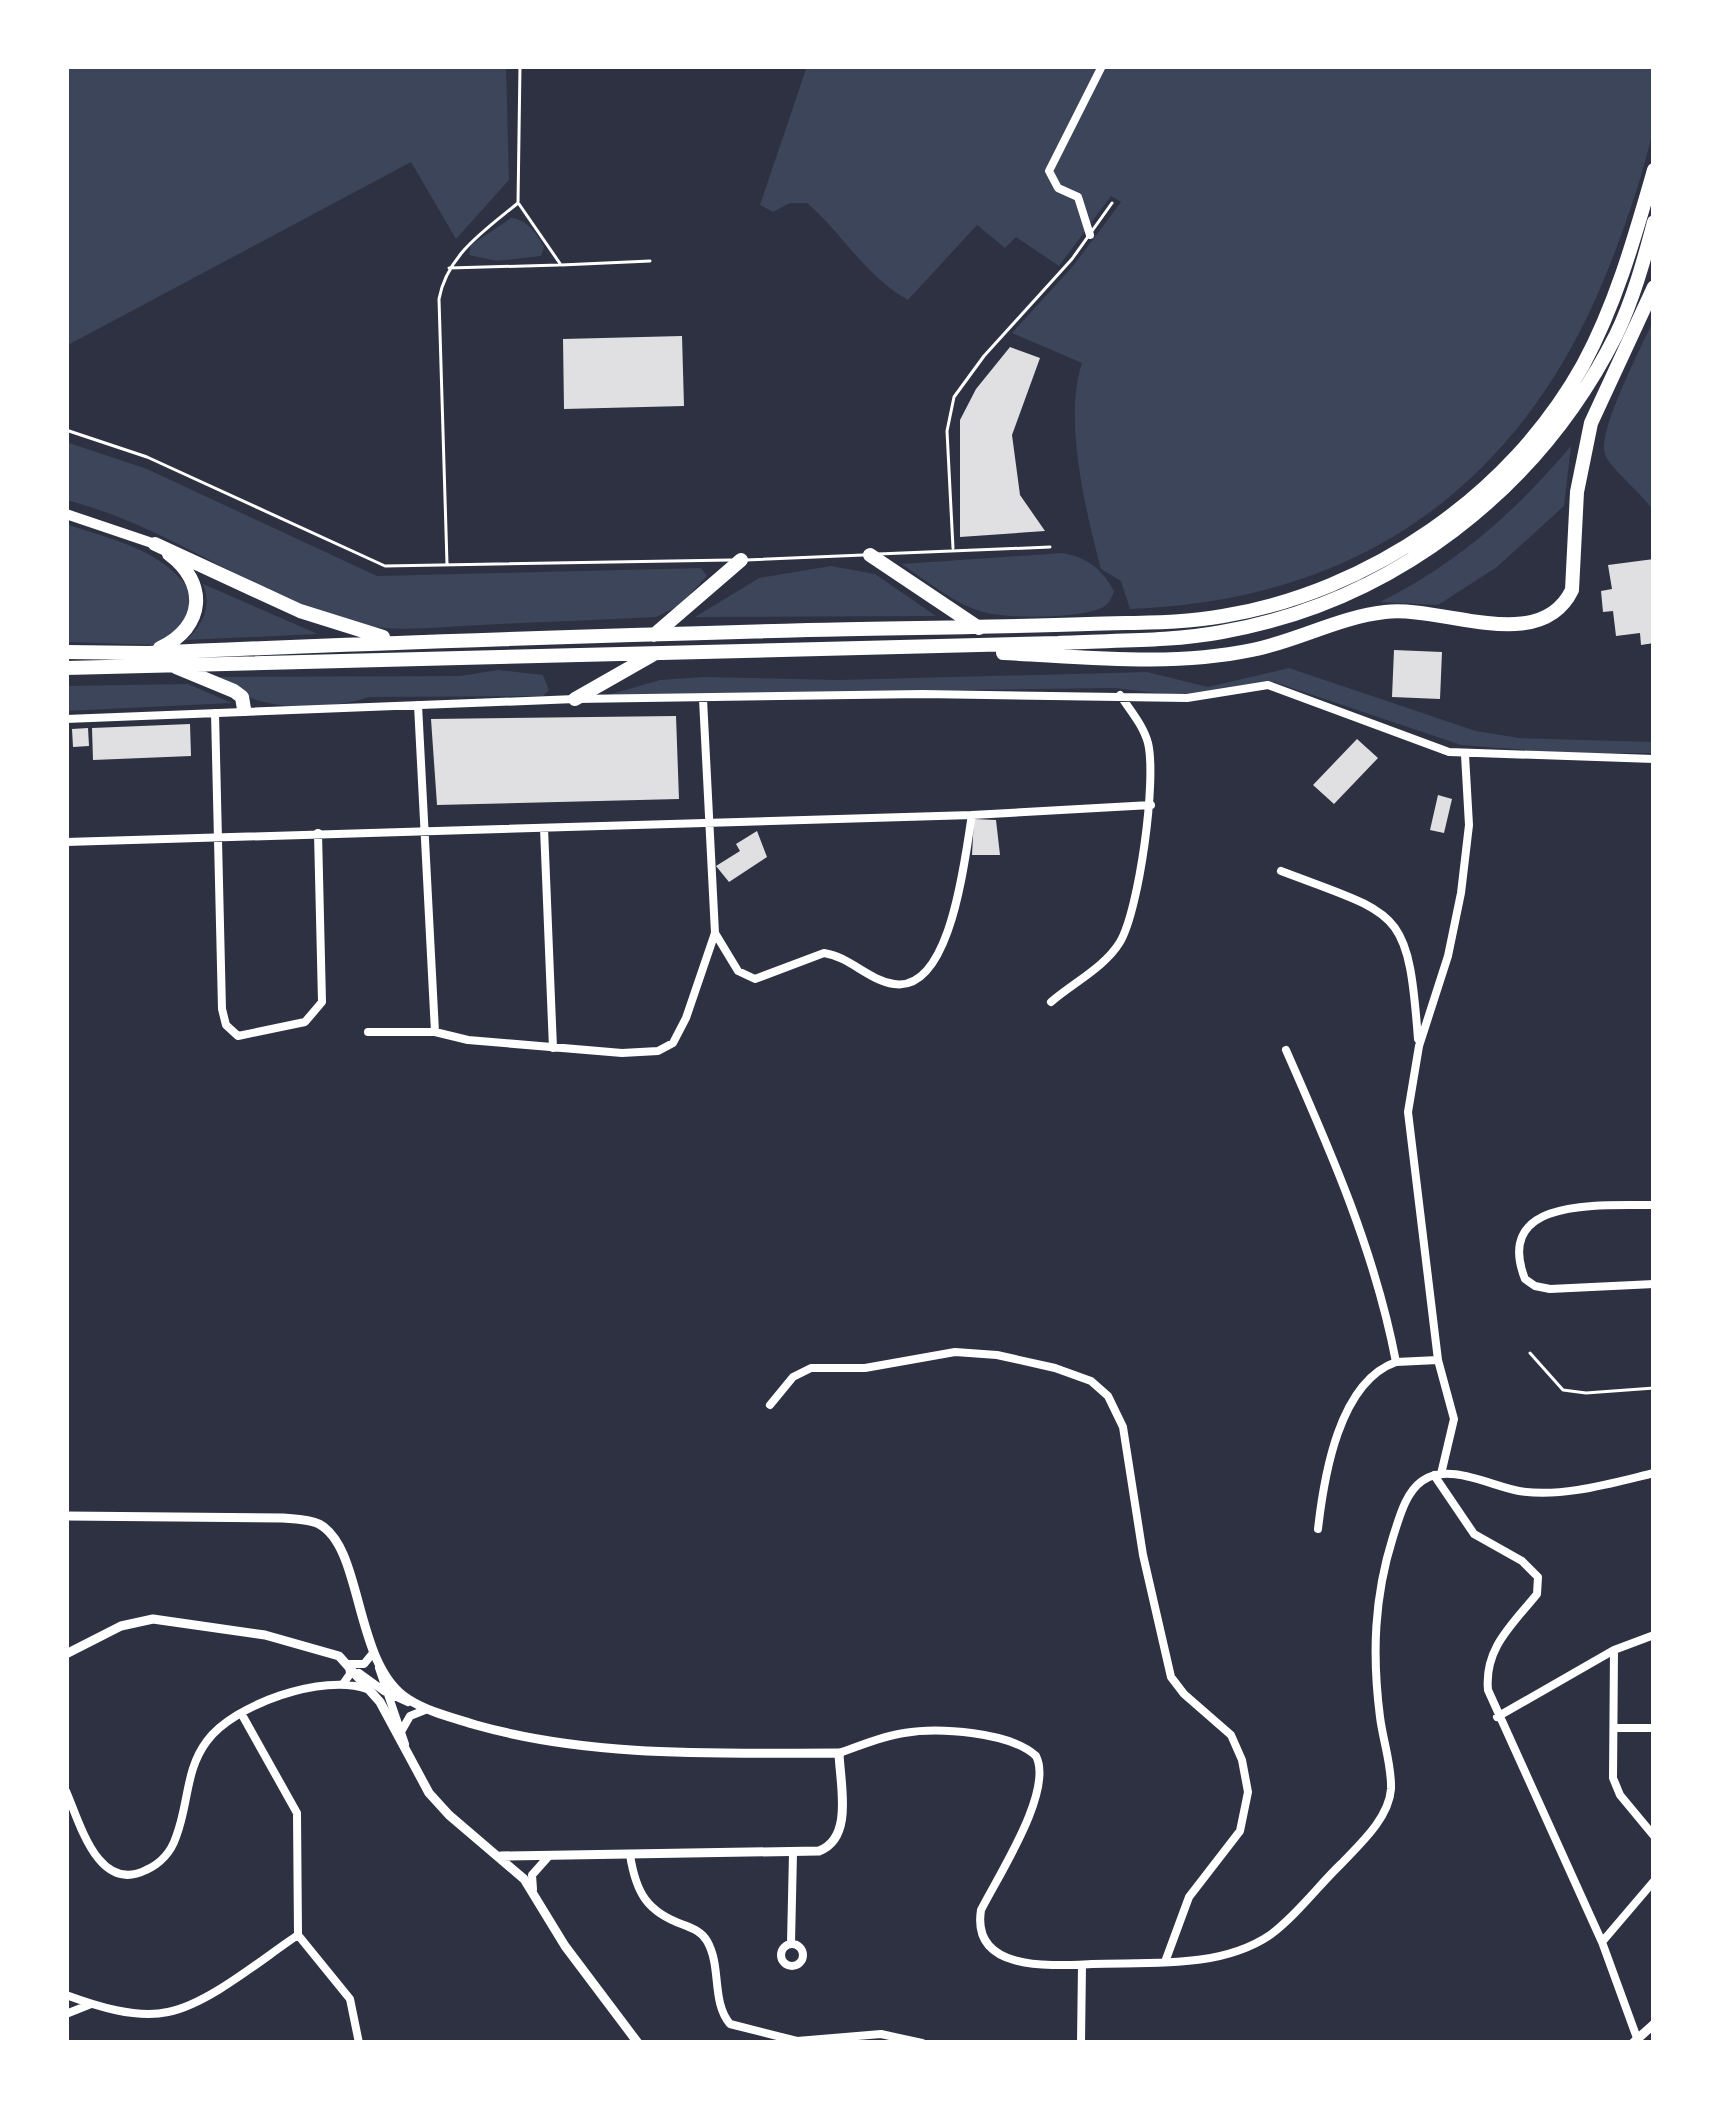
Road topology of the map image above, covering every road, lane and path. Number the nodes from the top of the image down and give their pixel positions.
1 (520, 66) edge
2 (1102, 66) edge
3 (1654, 170) edge
4 (518, 202) junction
5 (1112, 203) dead end
6 (1654, 222) edge
7 (1090, 235) junction
8 (650, 261) dead end
9 (561, 265) junction
10 (449, 268) junction
11 (1654, 287) edge
12 (66, 430) edge
13 (66, 514) edge
14 (155, 544) junction
15 (1050, 547) dead end
16 (953, 550) junction
17 (870, 555) junction
18 (741, 560) junction
19 (447, 566) junction
20 (979, 628) junction
21 (653, 636) junction
22 (407, 642) junction
23 (872, 646) junction
24 (660, 651) junction
25 (66, 652) edge
26 (148, 652) junction
27 (171, 665) junction
28 (66, 669) edge
29 (1120, 695) junction
30 (575, 699) junction
31 (703, 699) junction
32 (418, 705) junction
33 (244, 710) junction
34 (215, 712) junction
35 (66, 719) edge
36 (1465, 755) junction
37 (1654, 759) edge
38 (1151, 805) junction
39 (972, 815) junction
40 (707, 820) junction
41 (544, 828) junction
42 (427, 829) junction
43 (318, 833) junction
44 (220, 836) junction
45 (66, 842) edge
46 (1281, 872) dead end
47 (715, 933) junction
48 (1051, 1002) dead end
49 (368, 1032) dead end
50 (436, 1032) junction
51 (1419, 1046) junction
52 (554, 1048) junction
53 (1286, 1050) dead end
54 (1654, 1204) edge
55 (1654, 1284) edge
56 (1530, 1353) dead end
57 (1438, 1360) junction
58 (1396, 1362) junction
59 (1654, 1388) edge
60 (770, 1405) dead end
61 (1654, 1473) edge
62 (1437, 1474) junction
63 (66, 1516) edge
64 (1318, 1528) dead end
65 (1654, 1635) edge
66 (1614, 1649) junction
67 (66, 1654) edge
68 (376, 1660) junction
69 (351, 1666) junction
70 (342, 1684) junction
71 (371, 1689) junction
72 (388, 1694) junction
73 (428, 1709) junction
74 (241, 1713) junction
75 (1497, 1717) junction
76 (1613, 1727) junction
77 (1654, 1728) edge
78 (402, 1733) junction
79 (406, 1752) junction
80 (839, 1753) junction
81 (66, 1791) edge
82 (1654, 1836) edge
83 (793, 1853) junction
84 (557, 1854) junction
85 (630, 1855) junction
86 (502, 1856) junction
87 (1654, 1881) edge
88 (533, 1890) junction
89 (298, 1935) junction
90 (1602, 1942) junction
91 (791, 1943) dead end
92 (1165, 1962) junction
93 (1082, 1965) junction
94 (66, 1995) edge
95 (91, 2004) junction
96 (66, 2014) edge
97 (1654, 2024) edge
98 (1635, 2041) edge
99 (359, 2043) edge
100 (638, 2043) edge
101 (922, 2043) edge
102 (1081, 2043) edge

1 - 4 lane
2 - 7 street
3 - 20 highway
4 - 9 lane
4 - 10 lane
5 - 7 lane
6 - 23 highway
7 - 16 lane
8 - 9 lane
9 - 10 lane
10 - 19 lane
11 - 23 highway
12 - 19 lane
13 - 14 main road
14 - 22 highway
14 - 26 highway
15 - 16 lane
16 - 17 lane
17 - 18 lane
17 - 20 highway
18 - 19 lane
18 - 21 highway
20 - 21 highway
21 - 22 highway
22 - 26 highway
23 - 24 highway
24 - 27 highway
24 - 30 highway
25 - 26 highway
27 - 28 highway
27 - 33 highway
29 - 31 street
29 - 36 street
29 - 38 street
30 - 31 street
30 - 32 street
31 - 40 street
32 - 33 street
32 - 42 street
33 - 34 street
34 - 35 street
34 - 44 street
36 - 37 street
36 - 51 street
38 - 39 street
38 - 48 street
39 - 40 street
39 - 47 street
40 - 41 street
40 - 47 street
41 - 42 street
41 - 52 street
42 - 43 street
42 - 50 street
43 - 44 street
43 - 44 street
44 - 45 street
46 - 51 street
47 - 52 street
49 - 50 street
50 - 52 street
51 - 57 street
53 - 58 street
54 - 55 street
56 - 59 lane
57 - 58 street
57 - 62 street
58 - 64 street
60 - 92 street
61 - 62 street
62 - 75 street
62 - 92 street
63 - 68 street
65 - 66 street
66 - 75 street
66 - 76 street
67 - 69 street
68 - 69 street
68 - 72 street
68 - 73 street
69 - 70 street
69 - 71 street
69 - 72 street
70 - 71 street
70 - 74 street
71 - 79 street
72 - 73 street
72 - 78 street
73 - 78 street
73 - 80 street
74 - 81 street
74 - 89 street
75 - 90 street
76 - 77 street
76 - 82 street
78 - 79 street
79 - 86 street
80 - 83 street
80 - 93 street
83 - 85 street
83 - 91 street
84 - 85 street
84 - 86 street
84 - 88 street
85 - 101 street
86 - 88 street
87 - 90 street
88 - 100 street
89 - 95 street
89 - 99 street
90 - 98 street
92 - 93 street
93 - 102 street
94 - 95 street
95 - 96 street
97 - 98 street

